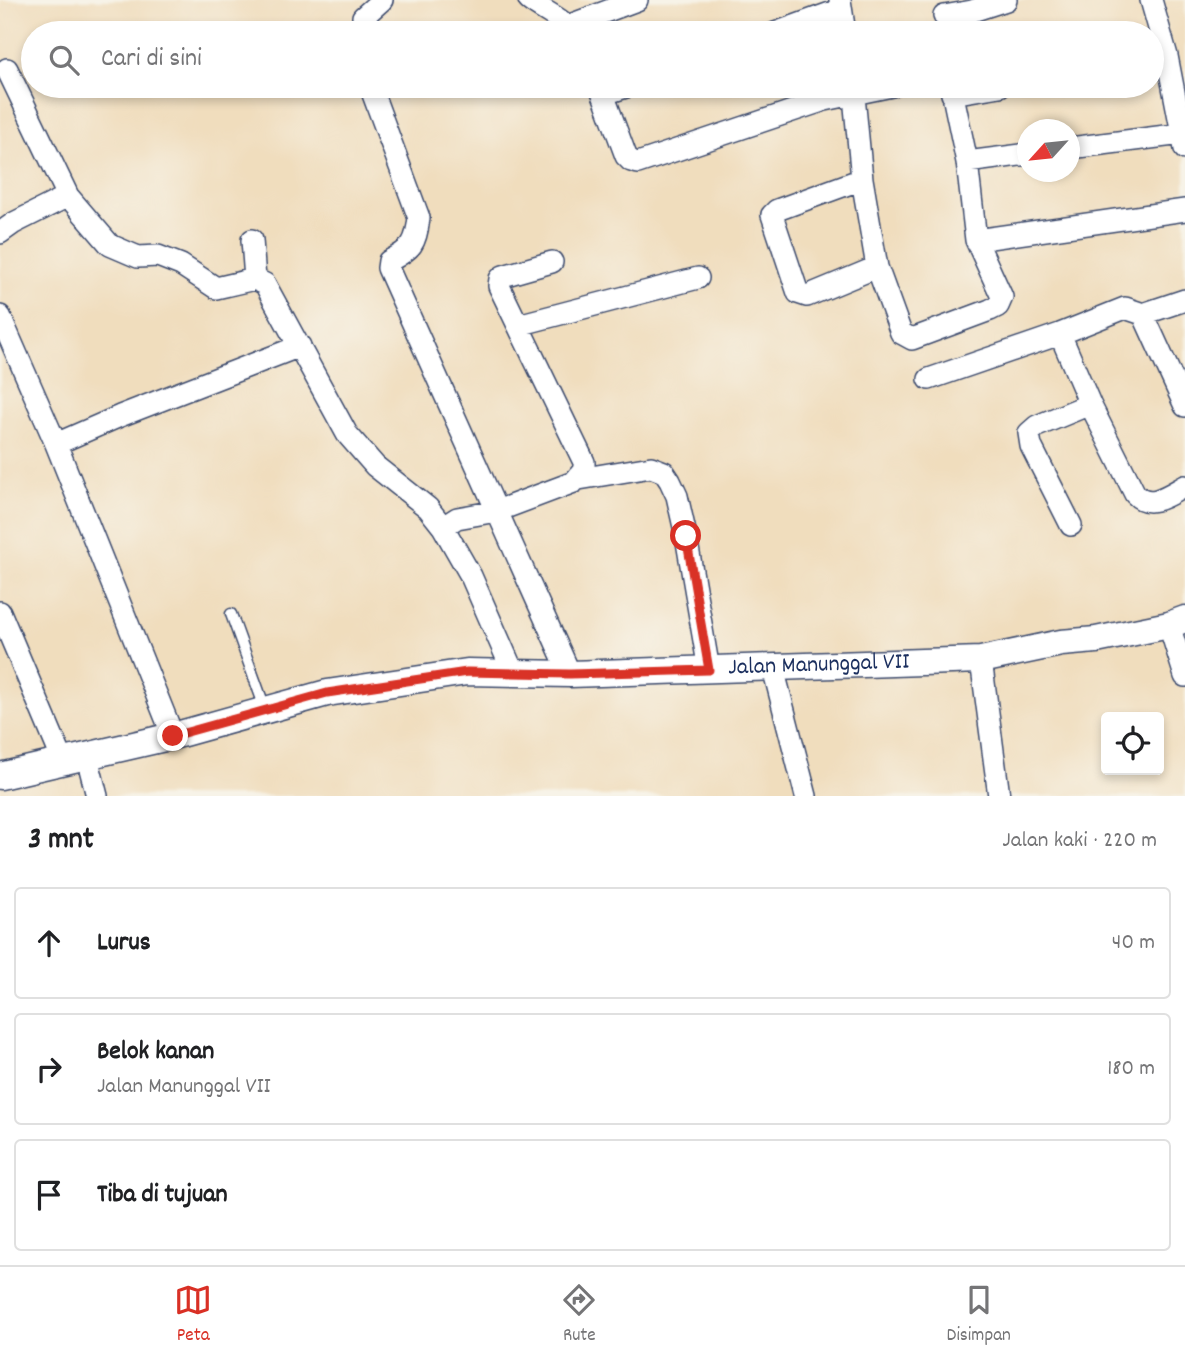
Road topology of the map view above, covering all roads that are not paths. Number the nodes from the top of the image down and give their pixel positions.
1 (382, 0) edge
2 (529, 0) edge
3 (637, 0) edge
4 (1006, 0) edge
5 (1151, 0) edge
6 (840, 4) edge
7 (944, 17) edge
8 (364, 21) edge
9 (559, 21) edge
10 (589, 21) edge
11 (802, 21) edge
12 (1154, 21) edge
13 (7, 69) dead end
14 (1164, 75) edge
15 (374, 98) edge
16 (605, 98) edge
17 (831, 98) edge
18 (855, 98) edge
19 (954, 98) edge
20 (1183, 142) edge
21 (1080, 147) edge
22 (1017, 155) edge
23 (967, 162) junction
24 (862, 178) junction
25 (68, 196) junction
26 (1185, 210) edge
27 (0, 233) edge
28 (252, 240) dead end
29 (976, 240) junction
30 (552, 262) dead end
31 (877, 267) junction
32 (698, 278) dead end
33 (255, 279) junction
34 (1185, 300) edge
35 (1143, 314) junction
36 (0, 316) edge
37 (518, 325) junction
38 (1060, 334) junction
39 (300, 346) junction
40 (929, 379) dead end
41 (1184, 400) edge
42 (1090, 404) junction
43 (56, 444) junction
44 (579, 479) junction
45 (1185, 486) edge
46 (497, 512) junction
47 (1071, 525) dead end
48 (443, 527) junction
49 (0, 612) edge
50 (231, 614) dead end
51 (1177, 622) edge
52 (981, 660) junction
53 (773, 668) junction
54 (709, 670) junction
55 (513, 672) junction
56 (570, 674) junction
57 (1185, 676) edge
58 (266, 709) junction
59 (173, 736) junction
60 (75, 759) junction
61 (0, 776) edge
62 (97, 796) edge
63 (806, 796) edge
64 (999, 796) edge

1 - 8 street
2 - 9 street
3 - 10 street
4 - 7 street
5 - 12 street
6 - 11 street
13 - 25 street
14 - 20 street
15 - 46 street
16 - 17 street
18 - 24 street
19 - 23 street
20 - 21 street
22 - 23 street
23 - 29 street
24 - 31 street
24 - 31 street
25 - 27 street
25 - 33 street
26 - 29 street
28 - 33 street
29 - 31 street
30 - 37 street
32 - 37 street
33 - 39 street
34 - 35 street
35 - 38 street
35 - 41 street
36 - 43 street
37 - 44 street
38 - 40 street
38 - 42 street
39 - 43 street
39 - 48 street
42 - 45 street
42 - 47 street
43 - 59 street
44 - 46 street
44 - 54 street
46 - 48 street
46 - 56 street
48 - 55 street
49 - 60 street
50 - 58 lane
51 - 52 street, Jalan Manunggal VII
51 - 57 street
52 - 53 street, Jalan Manunggal VII
52 - 64 street
53 - 54 street, Jalan Manunggal VII
53 - 63 street
54 - 56 street, Jalan Manunggal VII
55 - 56 street, Jalan Manunggal VII
55 - 58 street, Jalan Manunggal VII
58 - 59 street, Jalan Manunggal VII
59 - 60 street, Jalan Manunggal VII
60 - 61 street, Jalan Manunggal VII
60 - 62 street

